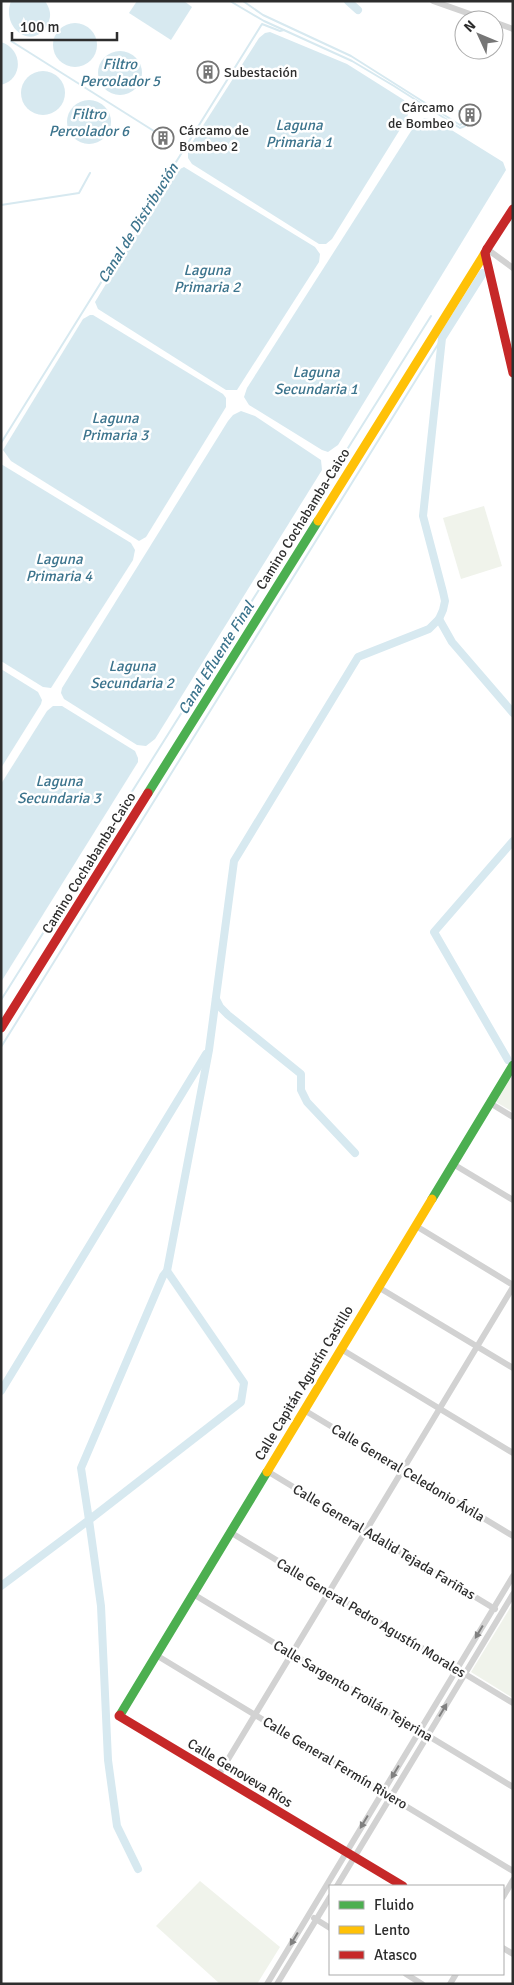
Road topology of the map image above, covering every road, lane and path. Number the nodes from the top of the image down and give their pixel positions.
1 (433, 1) edge
2 (459, 10) edge
3 (513, 209) edge
4 (486, 251) junction
5 (513, 268) edge
6 (513, 373) edge
7 (1, 1028) edge
8 (513, 1065) edge
9 (490, 1103) junction
10 (513, 1117) edge
11 (453, 1164) junction
12 (513, 1200) edge
13 (416, 1226) junction
14 (513, 1286) edge
15 (378, 1287) junction
16 (477, 1346) junction
17 (341, 1349) junction
18 (513, 1368) edge
19 (438, 1409) junction
20 (304, 1410) junction
21 (513, 1453) edge
22 (403, 1469) junction
23 (267, 1471) junction
24 (366, 1531) junction
25 (230, 1532) junction
26 (513, 1536) edge
27 (513, 1576) edge
28 (329, 1592) junction
29 (193, 1594) junction
30 (513, 1594) edge
31 (494, 1608) junction
32 (502, 1613) junction
33 (292, 1654) junction
34 (156, 1655) junction
35 (456, 1669) junction
36 (465, 1674) junction
37 (513, 1703) edge
38 (255, 1714) junction
39 (119, 1716) joint
40 (419, 1731) junction
41 (428, 1736) junction
42 (218, 1776) junction
43 (513, 1787) edge
44 (382, 1792) junction
45 (391, 1797) junction
46 (346, 1852) junction
47 (355, 1856) junction
48 (513, 1871) edge
49 (513, 1880) edge
50 (338, 1885) edge
51 (401, 1885) edge
52 (504, 1895) edge
53 (329, 1899) edge
54 (308, 1915) junction
55 (316, 1920) junction
56 (329, 1927) edge
57 (272, 1975) junction
58 (408, 1975) edge
59 (279, 1982) edge
60 (267, 1984) edge
61 (287, 1984) edge
62 (422, 1984) edge

1 - 2 street
3 - 4 street, Camino Cochabamba-Caico
4 - 5 street
4 - 6 street
4 - 7 street, Camino Cochabamba-Caico
8 - 9 street, Calle Capitán Agustín Castillo
9 - 10 street
9 - 11 street, Calle Capitán Agustín Castillo
11 - 12 street
11 - 13 street, Calle Capitán Agustín Castillo
13 - 14 street
13 - 15 street, Calle Capitán Agustín Castillo
14 - 16 street
15 - 16 street
15 - 17 street, Calle Capitán Agustín Castillo
16 - 18 street
16 - 19 street
17 - 19 street
17 - 20 street, Calle Capitán Agustín Castillo
19 - 21 street
19 - 22 street
20 - 22 street, Calle General Celedonio Ávila
20 - 23 street, Calle Capitán Agustín Castillo
22 - 24 street
22 - 26 street, Calle General Celedonio Ávila
23 - 24 street, Calle General Adalid Tejada Fariñas
23 - 25 street, Calle Capitán Agustín Castillo
24 - 28 street
24 - 31 street, Calle General Adalid Tejada Fariñas
25 - 28 street, Calle General Pedro Agustín Morales
25 - 29 street, Calle Capitán Agustín Castillo
27 - 31 street
28 - 33 street
28 - 35 street, Calle General Pedro Agustín Morales
29 - 33 street, Calle Sargento Froilán Tejerina
29 - 34 street, Calle Capitán Agustín Castillo
30 - 32 street
31 - 32 street, Calle General Adalid Tejada Fariñas
31 -> 35 street
32 - 36 street
33 - 38 street
33 - 40 street, Calle Sargento Froilán Tejerina
34 - 38 street, Calle General Fermín Rivero
34 - 39 street, Calle Capitán Agustín Castillo
35 - 36 street, Calle General Pedro Agustín Morales
35 - 40 street
36 - 37 street, Calle General Pedro Agustín Morales
41 -> 36 street
38 - 42 street
38 - 44 street, Calle General Fermín Rivero
39 - 42 street, Calle Genoveva Ríos
40 - 41 street, Calle Sargento Froilán Tejerina
40 -> 44 street
41 - 43 street, Calle Sargento Froilán Tejerina
41 - 45 street
42 - 46 street, Calle Genoveva Ríos
44 - 45 street, Calle General Fermín Rivero
44 -> 46 street
45 - 47 street
45 - 48 street, Calle General Fermín Rivero
46 - 47 street, Calle Genoveva Ríos
46 - 54 street
47 - 50 street
47 - 51 street
49 - 52 street
53 - 55 street
54 - 55 street
54 -> 57 street
55 - 56 street
55 - 59 street
57 - 59 street
57 - 60 street
58 - 62 street
59 - 61 street

